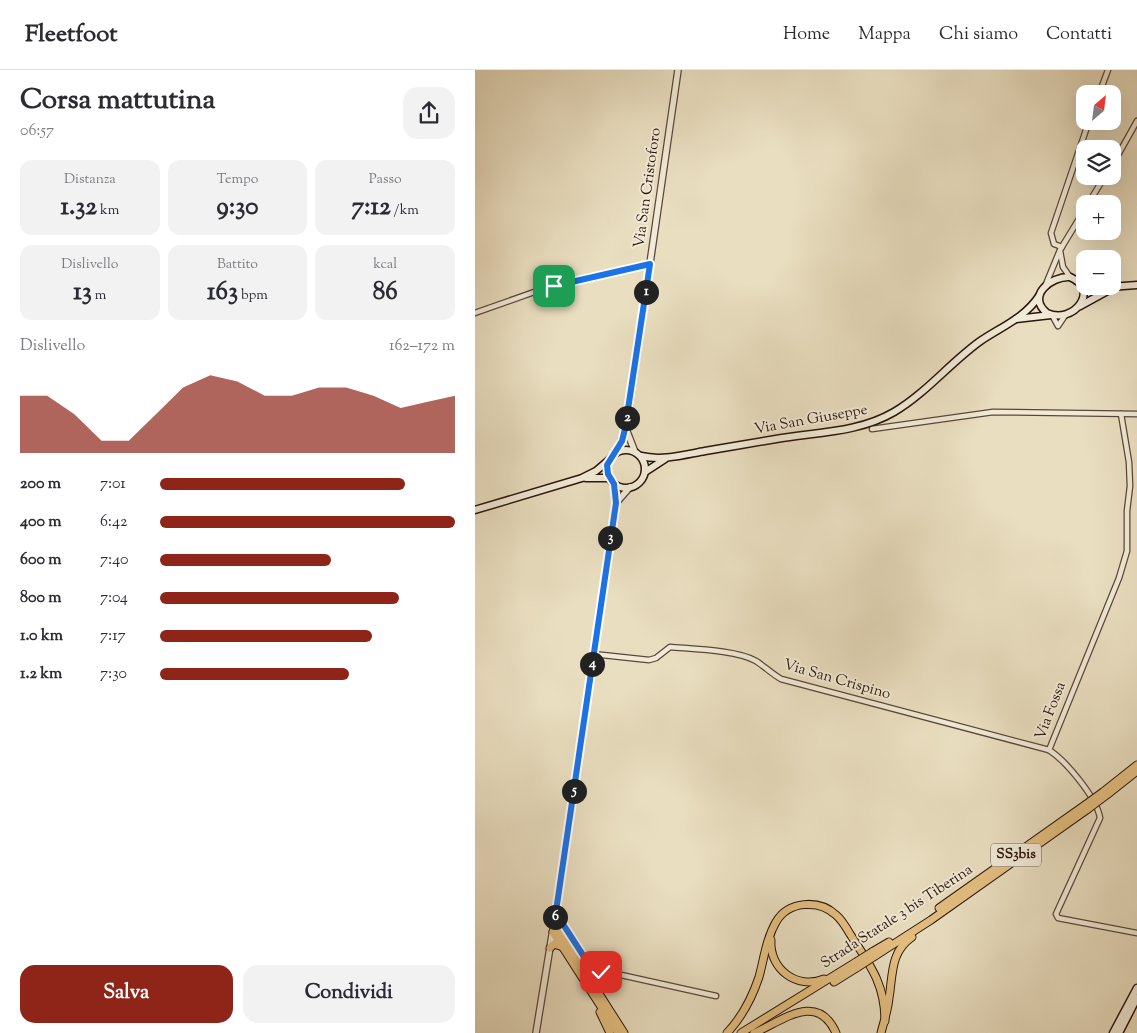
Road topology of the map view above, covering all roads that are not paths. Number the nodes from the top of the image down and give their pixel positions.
1 (678, 70) edge
2 (1107, 70) edge
3 (1102, 85) edge
4 (1137, 121) edge
5 (1086, 130) edge
6 (1121, 150) edge
7 (1076, 224) edge
8 (1061, 249) junction
9 (650, 264) junction
10 (1070, 277) junction
11 (1076, 280) edge
12 (1046, 284) junction
13 (1137, 285) edge
14 (1121, 286) edge
15 (1082, 295) edge
16 (1099, 295) edge
17 (1039, 296) junction
18 (1079, 306) junction
19 (475, 313) edge
20 (1066, 314) junction
21 (1052, 315) junction
22 (1015, 319) junction
23 (1121, 414) junction
24 (1137, 414) edge
25 (625, 429) junction
26 (872, 429) dead end
27 (616, 452) junction
28 (638, 454) junction
29 (668, 458) junction
30 (609, 460) junction
31 (645, 472) junction
32 (582, 478) junction
33 (612, 481) junction
34 (630, 488) junction
35 (616, 503) junction
36 (475, 510) edge
37 (593, 654) junction
38 (1049, 750) junction
39 (1137, 765) edge
40 (1137, 771) edge
41 (1106, 793) junction
42 (929, 919) junction
43 (555, 920) junction
44 (771, 932) junction
45 (557, 933) junction
46 (1137, 934) edge
47 (550, 948) junction
48 (563, 948) junction
49 (857, 964) junction
50 (1137, 988) edge
51 (590, 989) junction
52 (716, 996) dead end
53 (1137, 998) edge
54 (885, 1021) junction
55 (536, 1033) edge
56 (610, 1033) edge
57 (618, 1033) edge
58 (624, 1033) edge
59 (727, 1033) edge
60 (741, 1033) edge
61 (747, 1033) edge
62 (754, 1033) edge
63 (836, 1033) edge
64 (881, 1033) edge
65 (1113, 1033) edge
66 (1119, 1033) edge

1 - 9 street, Via San Cristoforo
2 - 3 street
4 - 6 street
5 - 8 street
7 - 8 street
8 - 10 street
8 - 12 street
9 - 19 street
9 - 25 street, Via San Cristoforo
10 - 11 main road
10 - 12 main road
12 - 17 main road
13 - 14 main road
15 - 18 main road
16 - 18 main road
17 - 21 main road
17 - 22 main road, Via San Giuseppe
18 - 20 main road
20 - 21 main road
20 - 21 street
21 - 22 main road, Via San Giuseppe
22 - 29 main road, Via San Giuseppe
23 - 24 street
23 - 26 street
23 - 38 street, Via Fossa
25 - 27 street, Via San Cristoforo
25 - 28 street
27 - 28 main road
27 - 30 main road
28 - 29 main road, Via San Giuseppe
28 - 31 main road
29 - 31 main road, Via San Giuseppe
30 - 32 main road
30 - 33 main road
31 - 34 main road
32 - 33 main road
32 - 36 main road
33 - 34 main road
33 - 35 street
34 - 35 street
35 - 37 street
37 - 38 street, Via San Crispino
37 - 43 street
38 - 46 street, Via Fossa
39 - 41 highway, Strada Statale 3 bis Tiberina / SS3bis
40 - 41 highway, Strada Statale 3 bis Tiberina / SS3bis
41 - 42 highway, Strada Statale 3 bis Tiberina / SS3bis, bridge
42 - 49 highway, Strada Statale 3 bis Tiberina / SS3bis, bridge
42 - 54 highway
43 - 45 highway
43 - 52 street
44 - 49 highway
44 - 54 highway
44 - 59 highway
45 - 47 street
45 - 48 highway
45 - 58 highway
47 - 48 highway
47 - 55 street
48 - 51 highway
49 - 60 highway, Strada Statale 3 bis Tiberina / SS3bis
49 - 61 highway, Strada Statale 3 bis Tiberina / SS3bis
50 - 65 main road
51 - 56 highway
51 - 57 highway
53 - 66 main road
54 - 64 highway
62 - 63 highway

